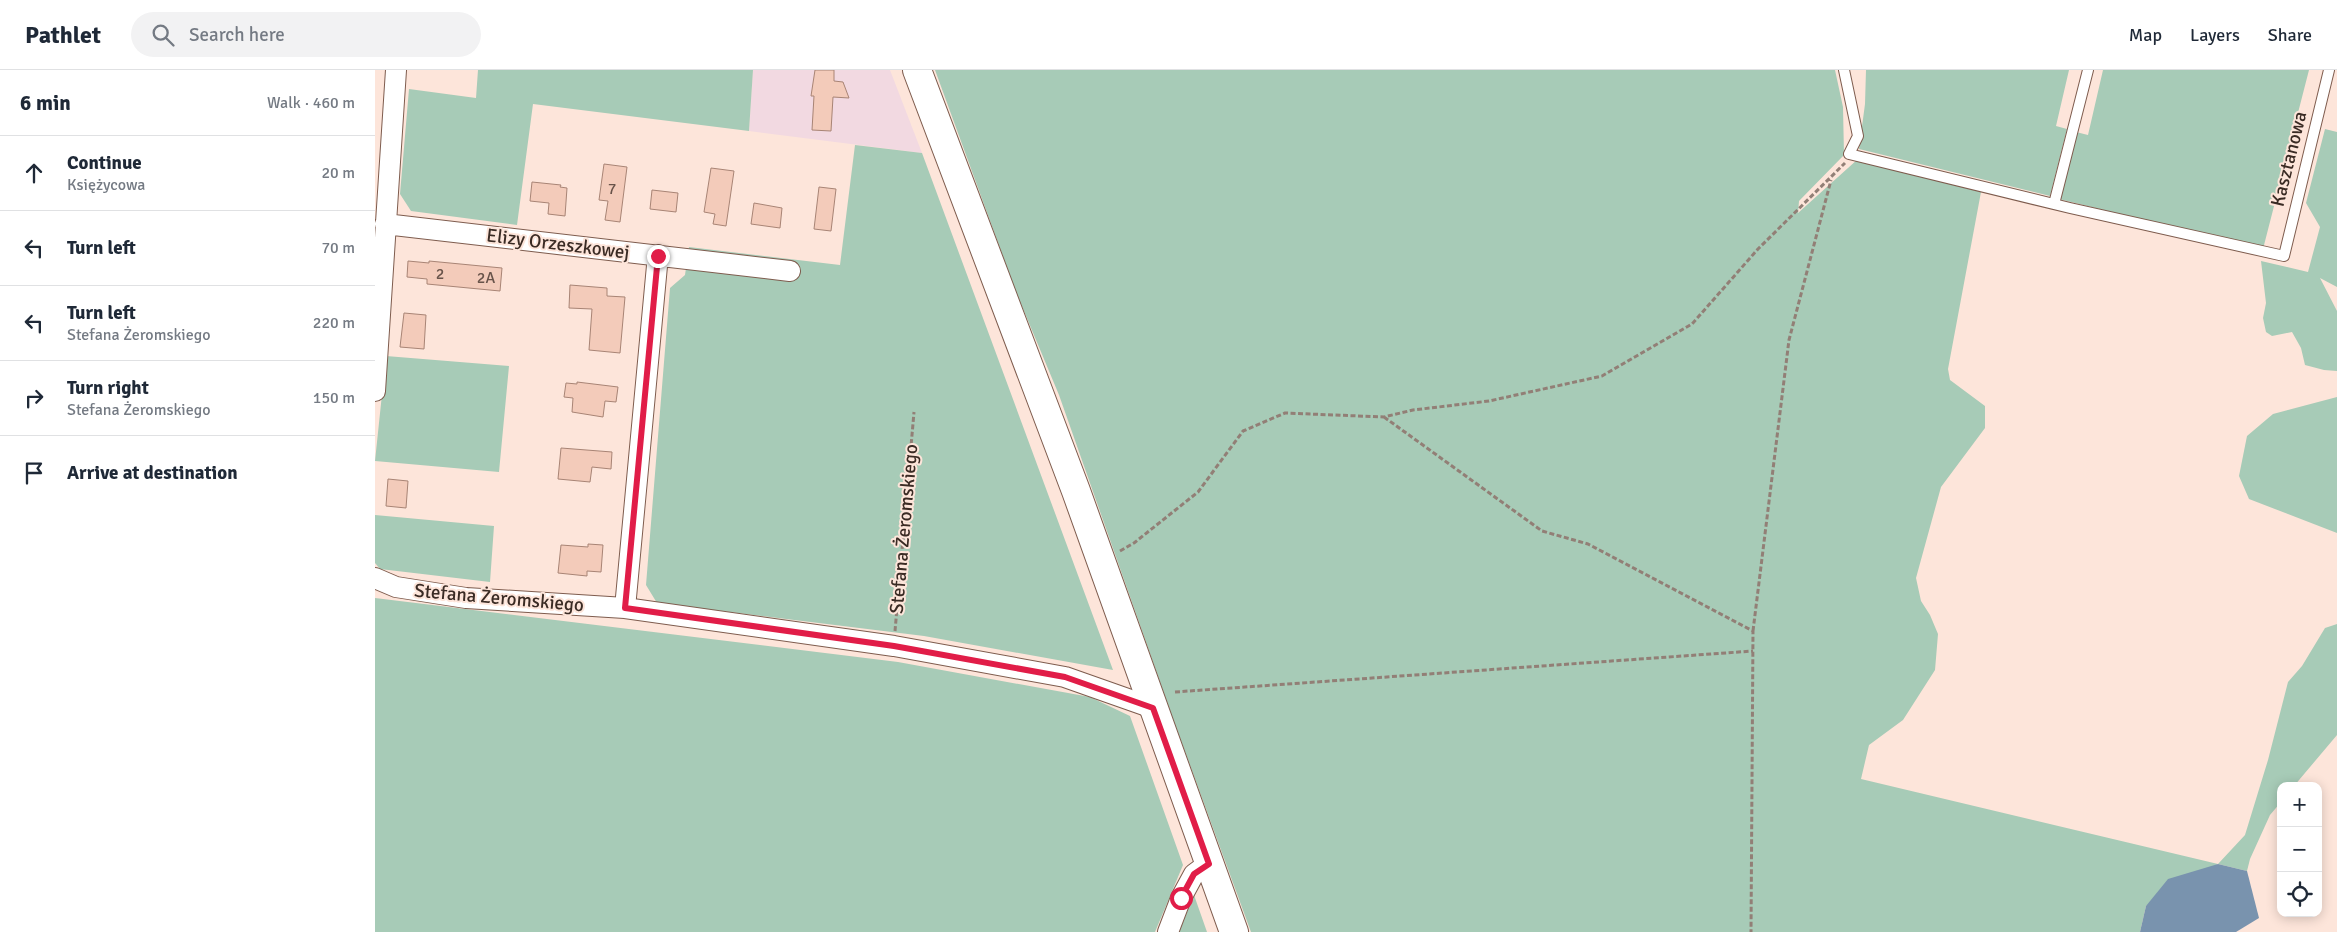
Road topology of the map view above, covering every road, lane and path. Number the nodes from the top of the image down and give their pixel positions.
1 (396, 70) edge
2 (917, 70) edge
3 (1844, 70) edge
4 (2088, 70) edge
5 (2329, 70) edge
6 (1849, 154) junction
7 (1831, 178) junction
8 (2054, 204) junction
9 (385, 224) junction
10 (658, 256) junction
11 (791, 271) dead end
12 (376, 369) edge
13 (375, 391) edge
14 (914, 412) dead end
15 (1384, 417) junction
16 (1101, 562) junction
17 (375, 578) edge
18 (625, 608) junction
19 (1753, 631) junction
20 (894, 646) junction
21 (1753, 650) junction
22 (1175, 692) dead end
23 (1153, 708) junction
24 (1209, 864) junction
25 (1168, 932) edge
26 (1234, 932) edge
27 (1751, 932) edge

1 - 9 street
2 - 16 street
3 - 6 lane
4 - 8 lane
5 - 8 lane, Kasztanowa
6 - 7 path
6 - 8 lane
7 - 15 path
7 - 19 path
9 - 10 street, Elizy Orzeszkowej
9 - 12 street
10 - 11 street, Elizy Orzeszkowej
10 - 18 street
12 - 13 street
14 - 20 path, Stefana Żeromskiego
15 - 16 path
15 - 19 path
16 - 23 street
17 - 18 street, Stefana Żeromskiego
18 - 20 street, Stefana Żeromskiego
19 - 21 path
20 - 23 street, Stefana Żeromskiego
21 - 22 path
21 - 27 path
23 - 24 street
24 - 25 street
24 - 26 street

